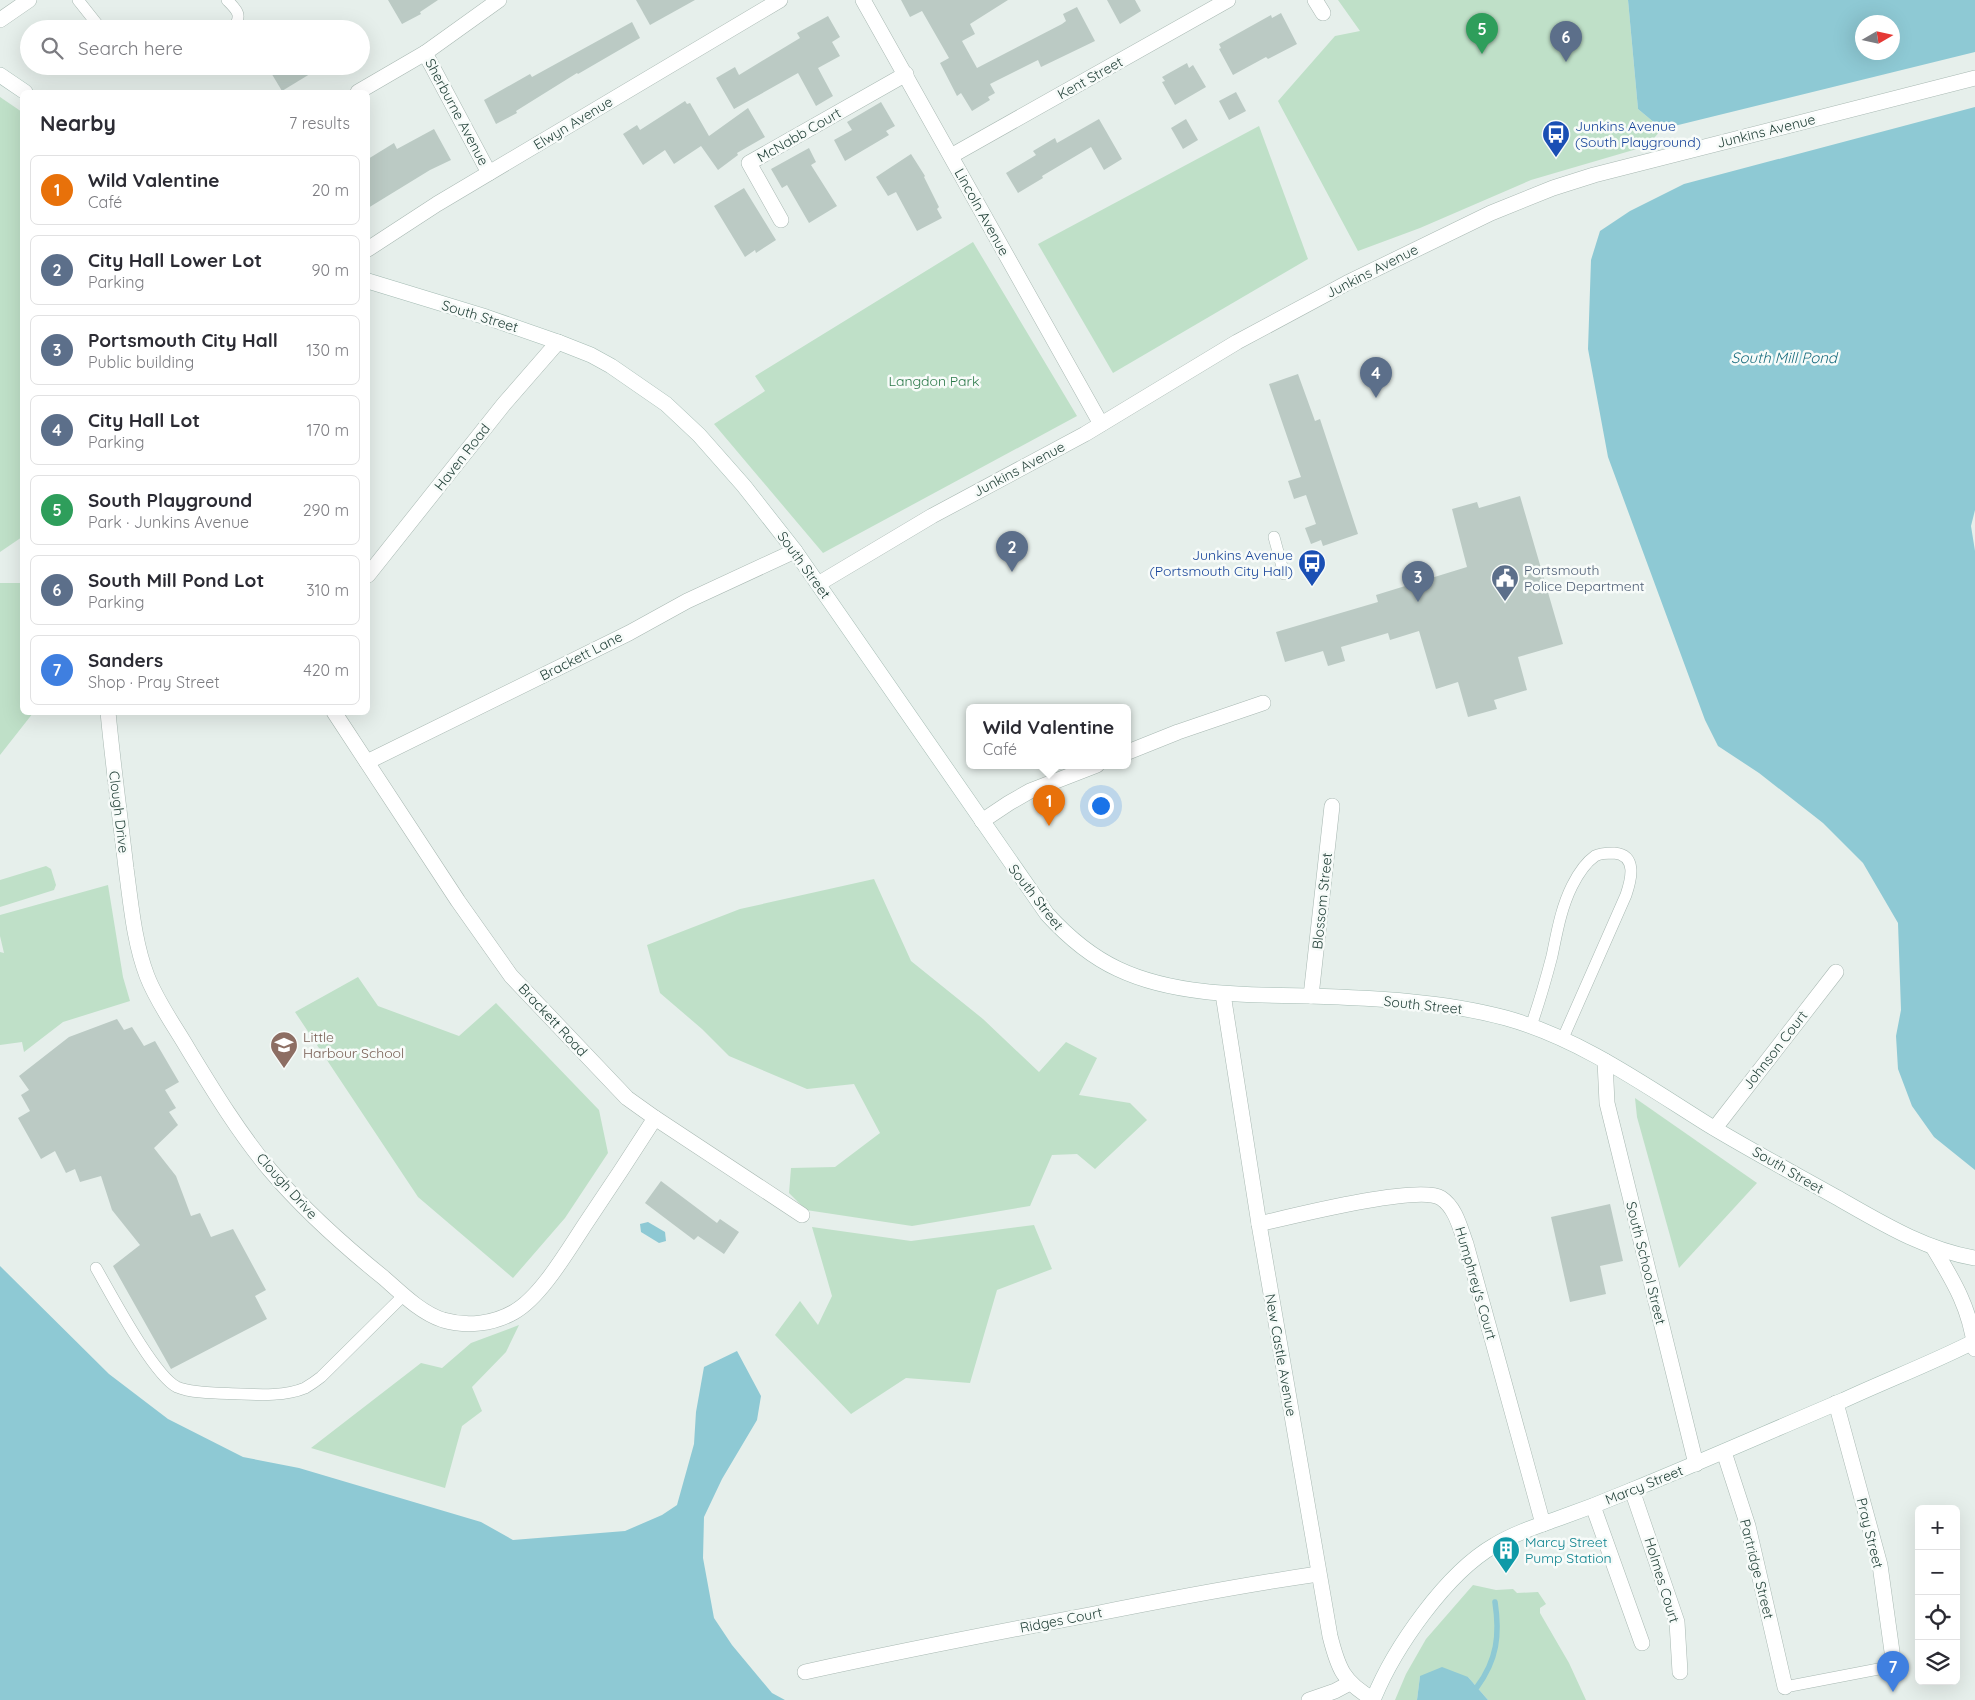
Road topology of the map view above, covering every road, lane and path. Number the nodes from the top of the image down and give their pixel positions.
1 (29, 0) edge
2 (78, 0) edge
3 (227, 0) edge
4 (499, 0) edge
5 (780, 0) edge
6 (863, 0) edge
7 (1228, 0) edge
8 (1315, 0) edge
9 (1323, 13) dead end
10 (0, 20) edge
11 (94, 20) edge
12 (238, 20) edge
13 (425, 52) junction
14 (906, 74) junction
15 (0, 75) edge
16 (1975, 78) edge
17 (23, 90) edge
18 (361, 90) edge
19 (951, 156) junction
20 (489, 173) junction
21 (781, 220) dead end
22 (370, 248) edge
23 (370, 283) edge
24 (558, 342) junction
25 (1101, 424) junction
26 (1274, 537) dead end
27 (795, 551) junction
28 (370, 572) edge
29 (1284, 574) dead end
30 (818, 584) junction
31 (1263, 703) dead end
32 (108, 715) edge
33 (336, 715) edge
34 (1131, 751) edge
35 (368, 762) junction
36 (1087, 769) edge
37 (1332, 806) dead end
38 (982, 821) junction
39 (1836, 972) dead end
40 (1223, 994) junction
41 (1311, 996) junction
42 (1531, 1026) junction
43 (1563, 1038) junction
44 (1605, 1061) junction
45 (654, 1118) junction
46 (1715, 1128) junction
47 (802, 1215) dead end
48 (1259, 1224) junction
49 (1933, 1247) junction
50 (1975, 1258) edge
51 (96, 1268) dead end
52 (404, 1295) junction
53 (1975, 1344) edge
54 (1836, 1403) junction
55 (1724, 1452) junction
56 (1696, 1464) junction
57 (1632, 1490) junction
58 (1593, 1506) junction
59 (1543, 1524) junction
60 (1318, 1574) junction
61 (1642, 1643) dead end
62 (1894, 1666) joint
63 (805, 1672) dead end
64 (1680, 1672) dead end
65 (1350, 1683) junction
66 (1785, 1687) joint
67 (1373, 1699) edge
68 (1308, 1700) edge

1 - 10 street
2 - 11 lane
3 - 12 lane
4 - 13 street, Sherburne Avenue
5 - 20 street, Elwyn Avenue
6 - 14 street, Lincoln Avenue
7 - 19 street, Kent Street
8 - 9 street
13 - 18 street
13 - 20 street, Sherburne Avenue
14 - 19 street, Lincoln Avenue
14 - 21 street, McNabb Court
15 - 17 street
16 - 25 street, Junkins Avenue
19 - 25 street, Lincoln Avenue
20 - 22 street, Elwyn Avenue
23 - 24 street, South Street
24 - 27 street, South Street
24 - 28 street, Haven Road
25 - 30 street, Junkins Avenue
26 - 29 lane
27 - 30 street, South Street
27 - 35 street, Brackett Lane
30 - 38 street, South Street
31 - 34 street
32 - 52 street, Clough Drive
33 - 35 street
35 - 45 street, Brackett Road
36 - 38 street
37 - 41 street, Blossom Street
38 - 40 street, South Street
39 - 46 street, Johnson Court
40 - 41 street, South Street
40 - 48 street, New Castle Avenue
41 - 42 street, South Street
42 - 43 street, South Street
42 - 43 lane
43 - 44 street, South Street
44 - 46 street, South Street
44 - 56 street, South School Street
45 - 47 street, Brackett Road
45 - 52 street, Clough Drive
46 - 49 street, South Street
48 - 59 street, Humphrey's Court
48 - 60 street, New Castle Avenue
49 - 50 street, South Street
49 - 53 street
51 - 52 lane
53 - 54 street, Marcy Street
54 - 55 street, Marcy Street
54 - 62 street, Pray Street
55 - 56 street, Marcy Street
55 - 66 street, Partridge Street
56 - 57 street, Marcy Street
57 - 58 street, Marcy Street
57 - 64 street, Holmes Court
58 - 59 street, Marcy Street
58 - 61 street
59 - 67 street, Marcy Street
60 - 63 street, Ridges Court
60 - 65 street, New Castle Avenue
62 - 66 lane
65 - 67 street, New Castle Avenue
65 - 68 street

